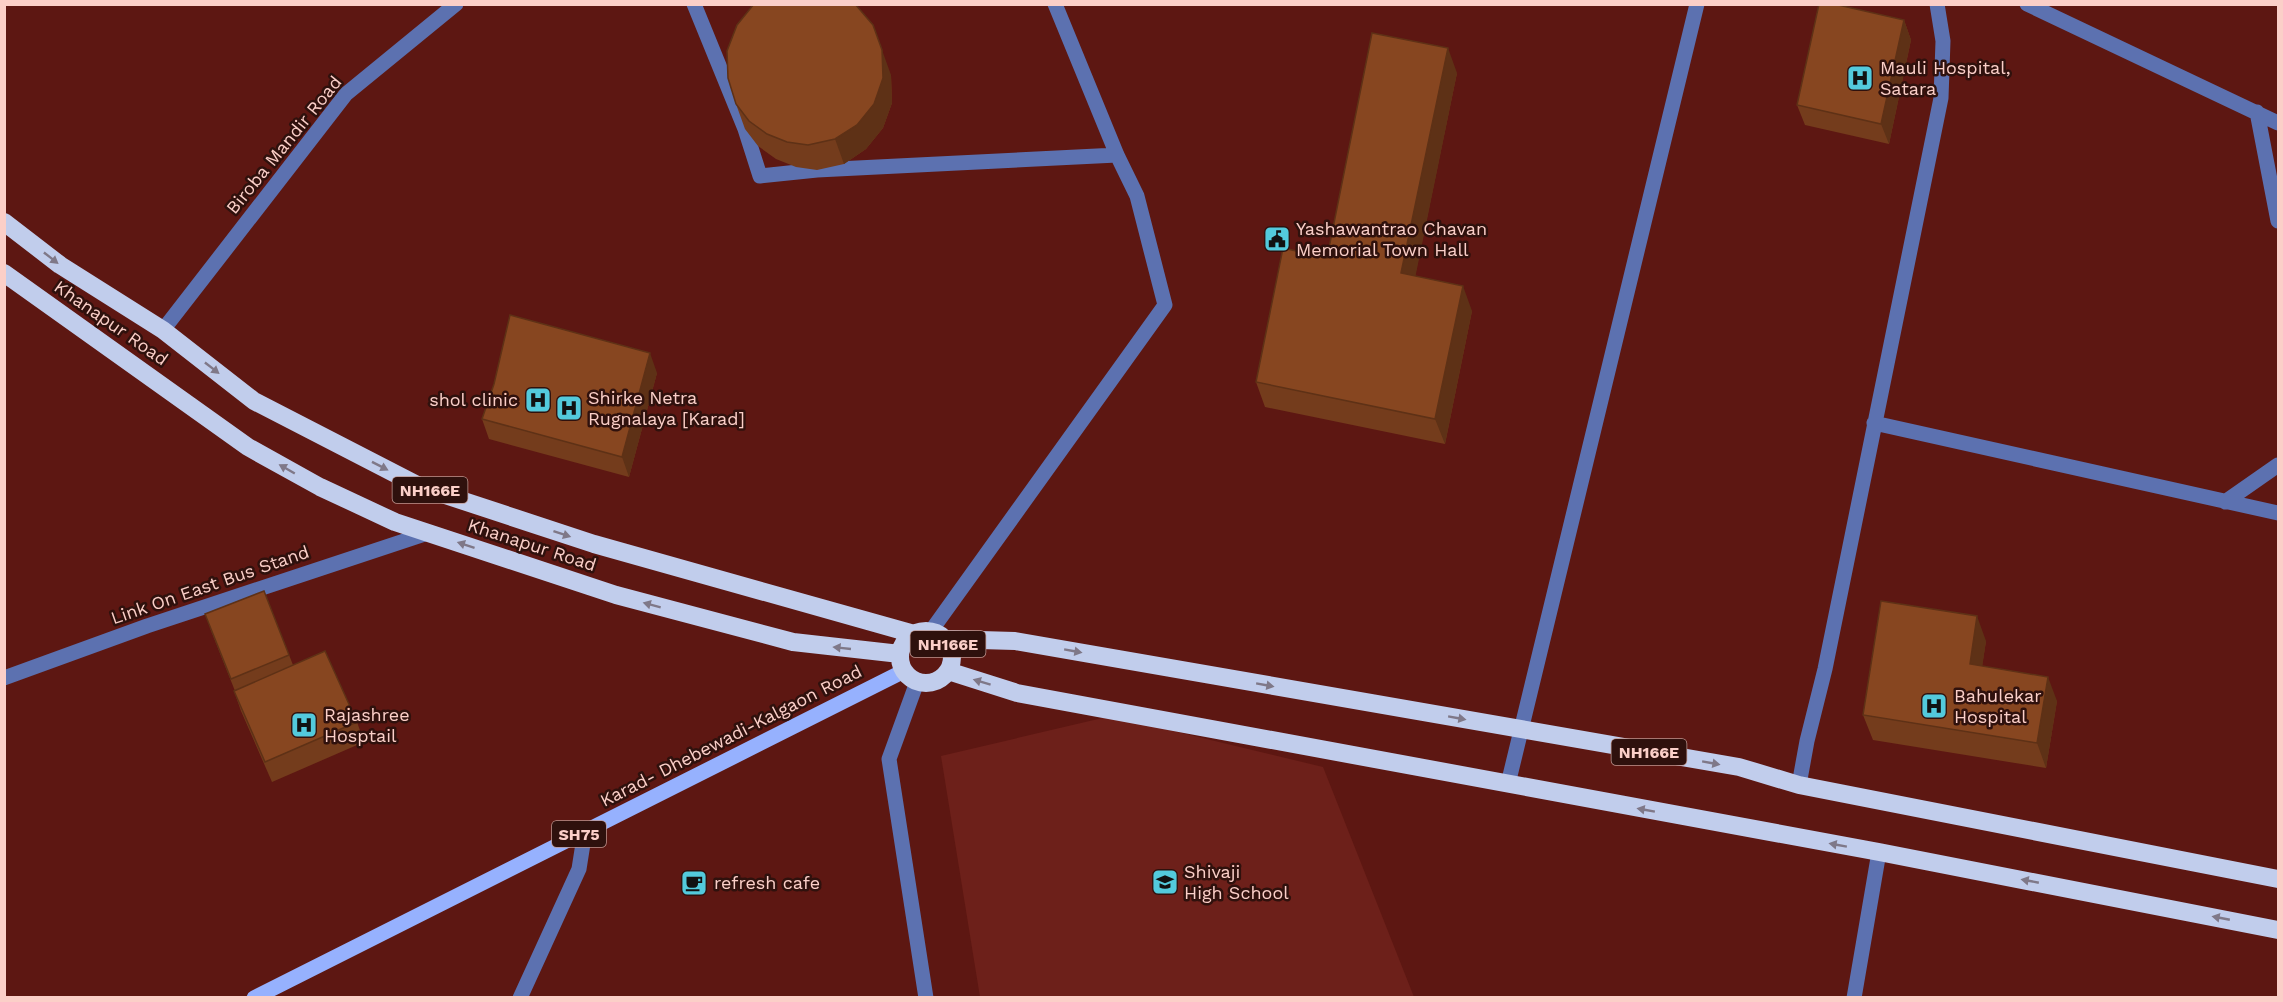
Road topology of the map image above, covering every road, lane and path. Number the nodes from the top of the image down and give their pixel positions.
1 (456, 4) edge
2 (694, 4) edge
3 (1055, 4) edge
4 (1697, 4) edge
5 (1937, 4) edge
6 (2027, 4) edge
7 (2257, 112) junction
8 (2278, 123) edge
9 (1117, 155) junction
10 (2278, 221) edge
11 (4, 222) edge
12 (4, 273) edge
13 (163, 330) junction
14 (1874, 423) junction
15 (2278, 465) edge
16 (2226, 502) junction
17 (2278, 513) edge
18 (428, 533) junction
19 (930, 635) junction
20 (907, 669) junction
21 (948, 672) junction
22 (4, 678) edge
23 (1522, 730) junction
24 (1509, 784) junction
25 (1799, 785) junction
26 (585, 831) junction
27 (1879, 852) junction
28 (2278, 879) edge
29 (2278, 930) edge
30 (254, 998) edge
31 (520, 998) edge
32 (926, 998) edge
33 (1854, 998) edge

1 - 13 street, Biroba Mandir Road
2 - 9 street
3 - 9 street
4 - 23 street
5 - 14 street
6 - 7 street
7 - 8 street
7 - 10 street
9 - 19 street
11 -> 13 highway, NH166E
18 -> 12 highway, Khanapur Road / NH166E
13 -> 19 highway, NH166E
14 - 16 street
14 - 25 street
15 - 16 street
16 - 17 street
20 -> 18 highway, Khanapur Road / NH166E
18 - 22 street, Link On East Bus Stand
19 - 20 highway, NH166E
19 - 21 highway, NH166E
19 -> 23 highway, NH166E
20 - 21 highway, NH166E
20 - 26 main road, Karad- Dhebewadi-Kalgaon Road / SH75
20 - 32 street
24 -> 21 highway, NH166E
23 - 24 street
23 -> 25 highway, NH166E
27 -> 24 highway, NH166E
25 - 28 highway, NH166E
26 - 30 main road, Karad- Dhebewadi-Kalgaon Road / SH75
26 - 31 street
29 -> 27 highway, NH166E
27 - 33 street

